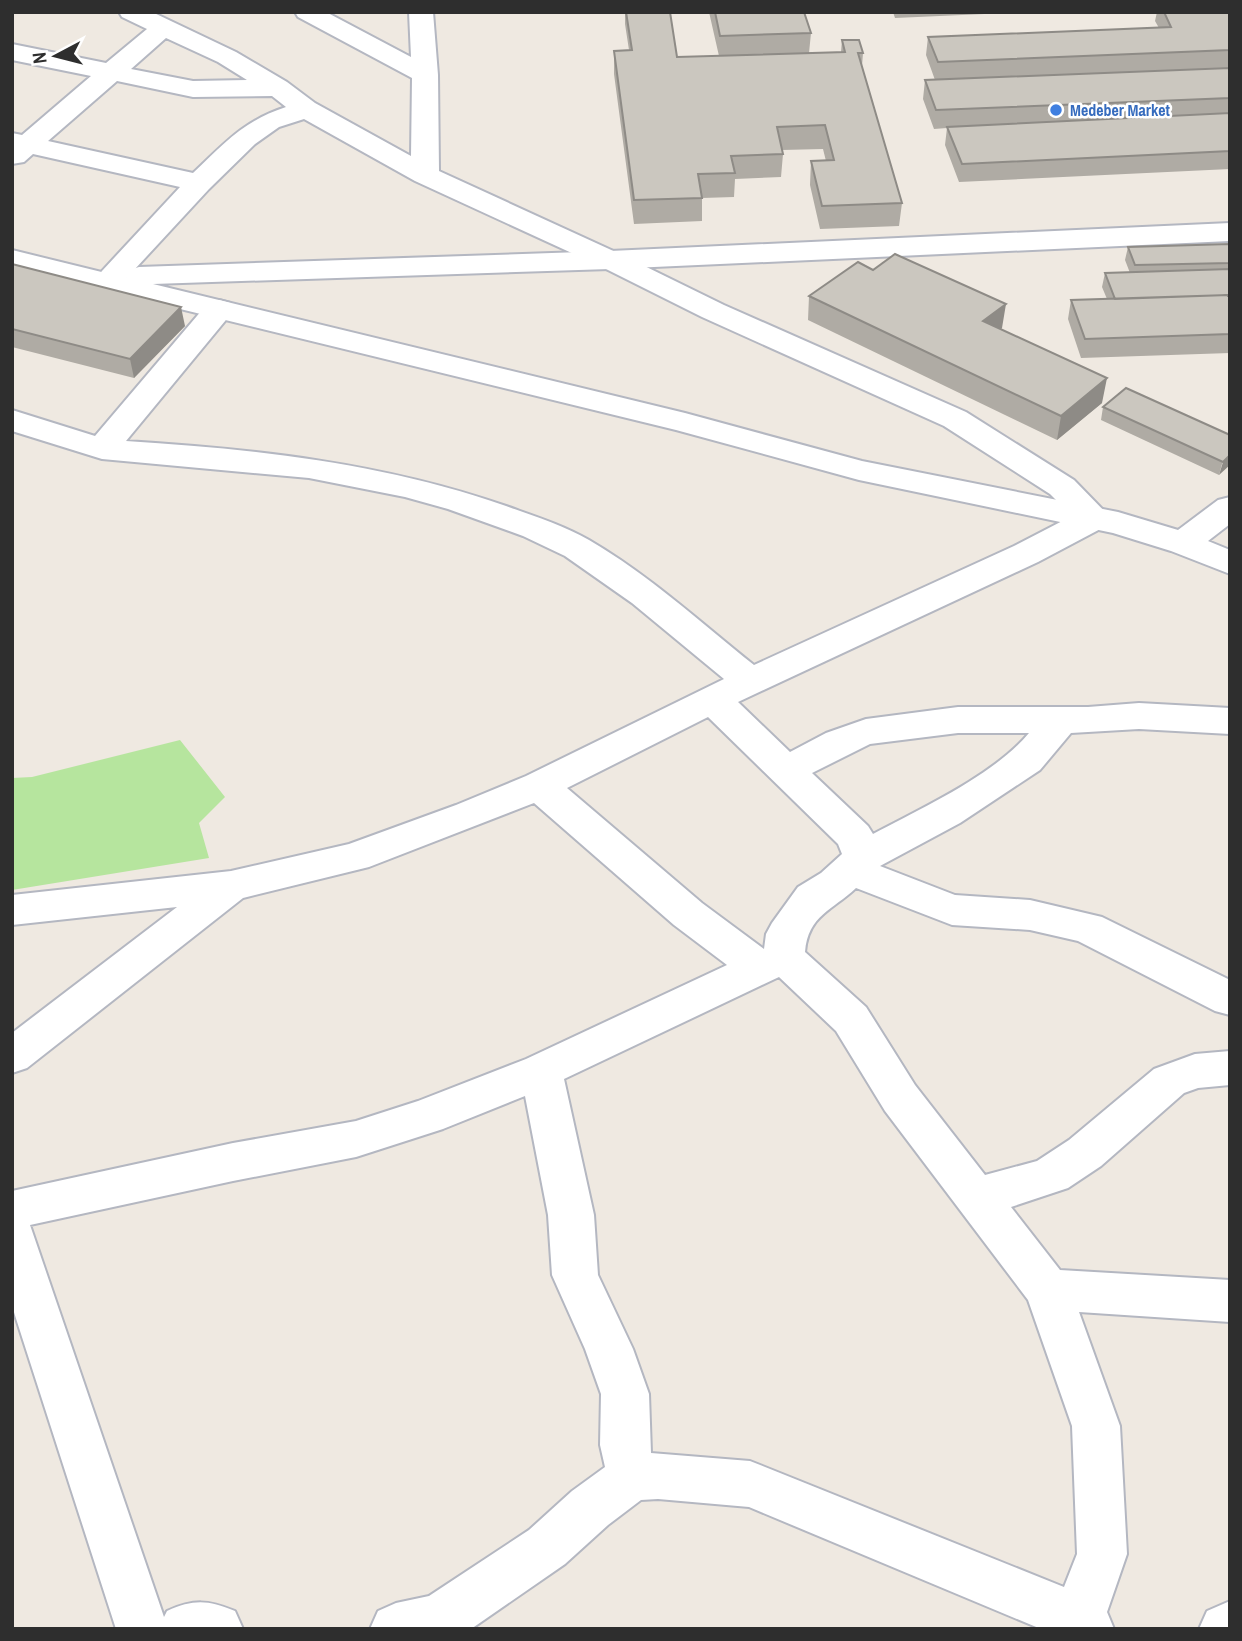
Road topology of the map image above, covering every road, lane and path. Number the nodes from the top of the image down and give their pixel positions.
1 (131, 12) edge
2 (307, 12) edge
3 (421, 12) edge
4 (164, 27) junction
5 (12, 52) edge
6 (112, 70) junction
7 (425, 75) junction
8 (278, 88) junction
9 (306, 109) junction
10 (17, 148) edge
11 (425, 175) junction
12 (199, 183) junction
13 (1230, 232) edge
14 (12, 259) edge
15 (610, 260) junction
16 (102, 277) junction
17 (219, 309) junction
18 (12, 420) edge
19 (102, 449) junction
20 (1230, 508) edge
21 (1094, 518) junction
22 (1184, 543) junction
23 (1230, 563) edge
24 (750, 681) junction
25 (713, 700) junction
26 (1060, 721) junction
27 (1230, 721) edge
28 (786, 771) junction
29 (539, 786) junction
30 (857, 863) junction
31 (231, 886) junction
32 (12, 909) edge
33 (771, 962) junction
34 (1230, 999) edge
35 (12, 1056) edge
36 (1230, 1068) edge
37 (541, 1071) junction
38 (978, 1196) junction
39 (12, 1210) edge
40 (12, 1235) edge
41 (1048, 1290) junction
42 (1230, 1301) edge
43 (632, 1477) junction
44 (429, 1625) edge
45 (1081, 1626) edge
46 (142, 1629) edge
47 (185, 1629) edge
48 (217, 1629) edge

1 - 4 street
2 - 7 street
3 - 7 street
4 - 6 street
4 - 8 street
5 - 6 street
6 - 8 street
6 - 10 street
7 - 11 street
8 - 9 street
9 - 11 street
9 - 12 street
10 - 12 street
11 - 15 street
12 - 16 street
13 - 15 street
14 - 16 street
15 - 16 street
15 - 21 street
16 - 17 street
17 - 19 street
17 - 21 street
18 - 19 street
19 - 24 street
20 - 22 street
21 - 22 street
21 - 24 street
22 - 23 street
24 - 25 street
25 - 28 street
25 - 29 street
26 - 27 street
26 - 28 street
26 - 30 street
28 - 30 street
29 - 31 street
29 - 33 street
30 - 33 street
30 - 34 street
31 - 32 street
31 - 35 street
33 - 37 street
33 - 38 street
36 - 38 street
37 - 39 street
37 - 43 street
38 - 41 street
40 - 46 street
41 - 42 street
41 - 45 street
43 - 44 street
43 - 45 street
47 - 48 street

